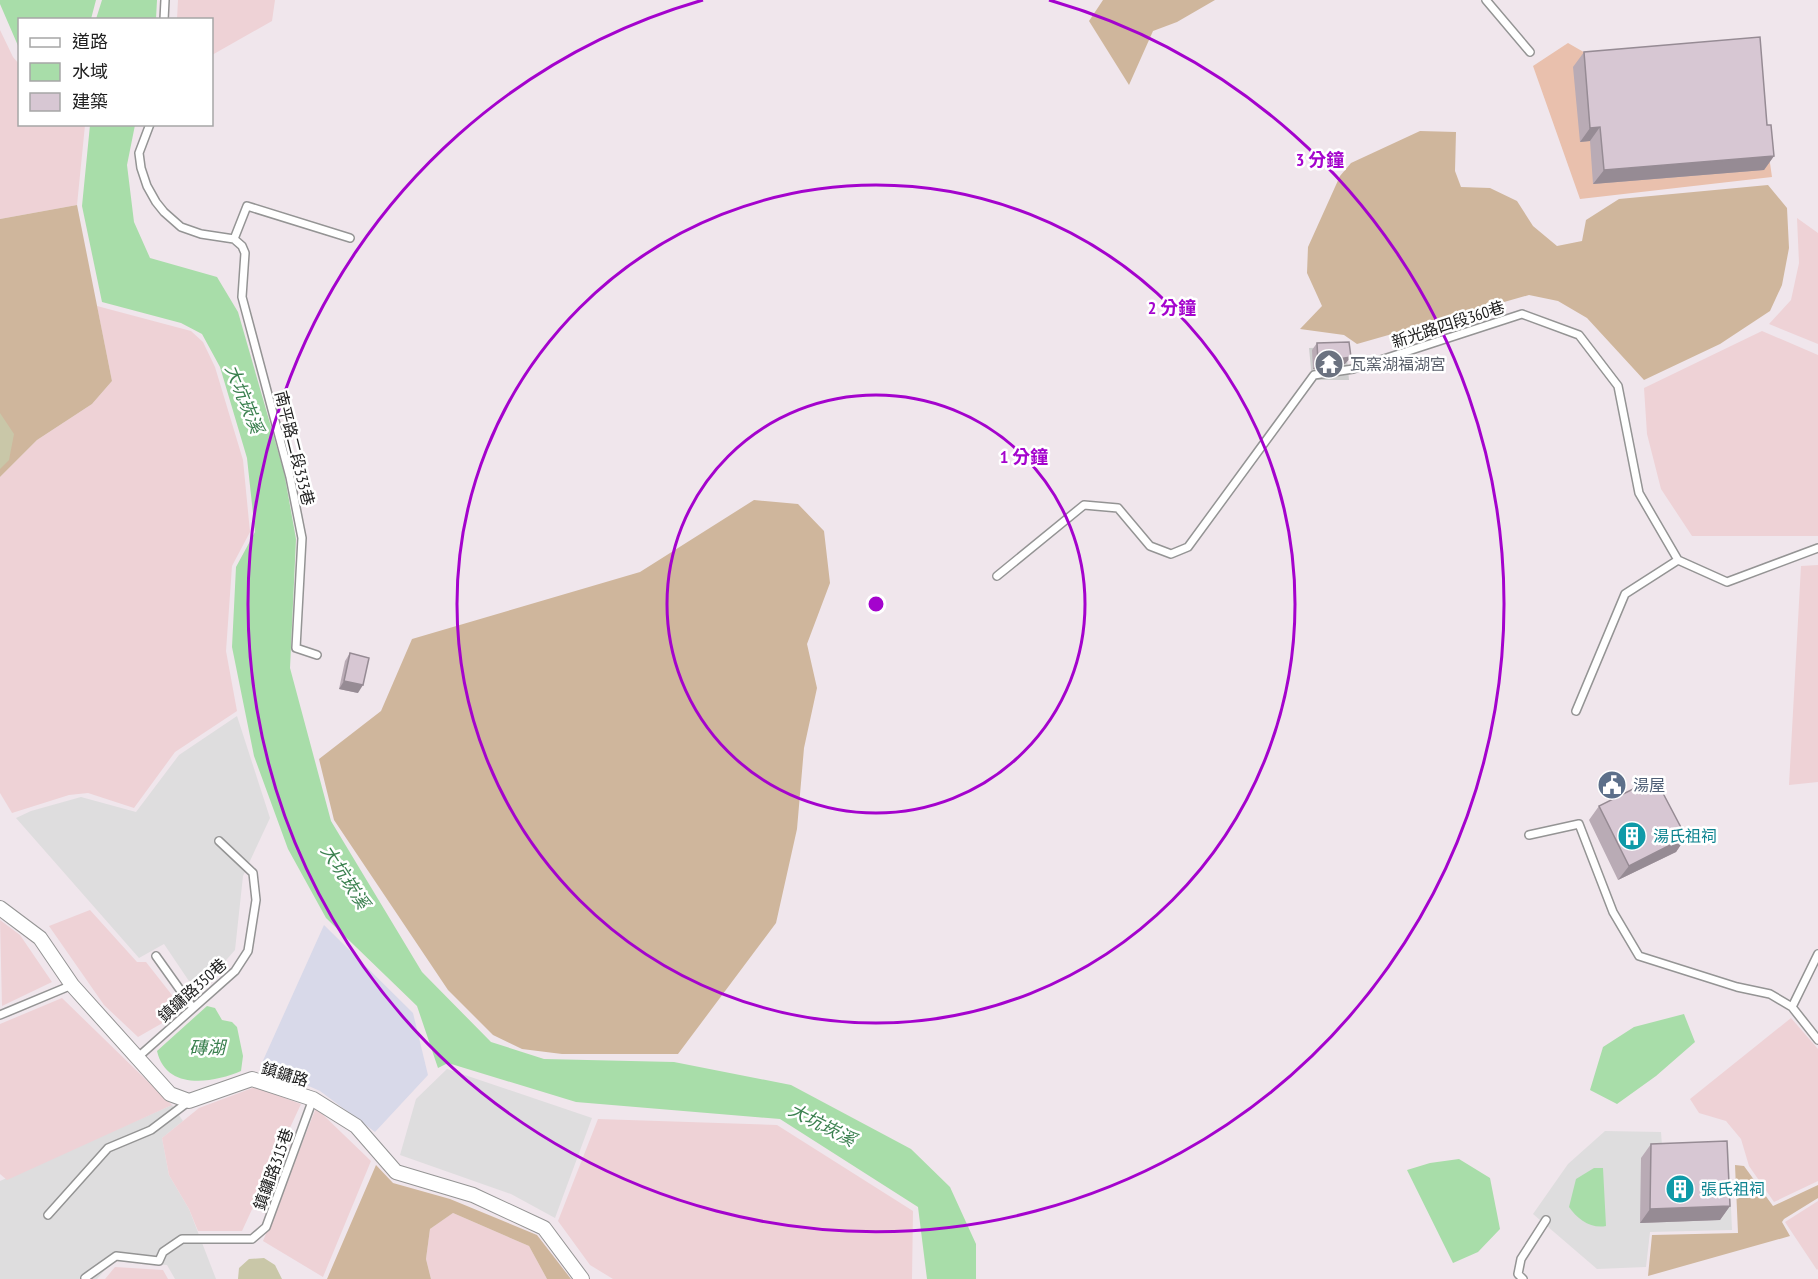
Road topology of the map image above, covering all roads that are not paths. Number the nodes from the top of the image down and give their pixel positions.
1 (165, 0) edge
2 (1486, 0) edge
3 (164, 18) edge
4 (1530, 52) dead end
5 (149, 126) edge
6 (350, 238) dead end
7 (234, 239) junction
8 (1818, 548) edge
9 (1678, 560) junction
10 (997, 576) dead end
11 (316, 655) dead end
12 (1576, 711) dead end
13 (1529, 835) dead end
14 (219, 841) dead end
15 (0, 909) edge
16 (1818, 954) edge
17 (156, 956) dead end
18 (72, 985) junction
19 (1792, 1006) junction
20 (193, 1008) junction
21 (0, 1015) edge
22 (1818, 1040) edge
23 (137, 1058) junction
24 (313, 1099) junction
25 (189, 1101) junction
26 (48, 1215) dead end
27 (1546, 1220) dead end
28 (85, 1278) edge
29 (582, 1279) edge
30 (1523, 1279) edge

1 - 3 lane
2 - 4 lane
5 - 7 lane
6 - 7 lane
7 - 11 lane, 南平路二段333巷
8 - 9 lane
9 - 10 lane, 新光路四段360巷
9 - 12 lane
13 - 19 lane
14 - 20 lane, 鎮鏞路350巷
15 - 18 street
16 - 19 lane
17 - 20 lane
18 - 21 lane
18 - 23 street
19 - 22 lane
20 - 23 lane, 鎮鏞路350巷
23 - 25 street
24 - 25 street, 鎮鏞路
24 - 28 lane, 鎮鏞路315巷
24 - 29 street, 鎮鏞路
25 - 26 lane
27 - 30 lane

